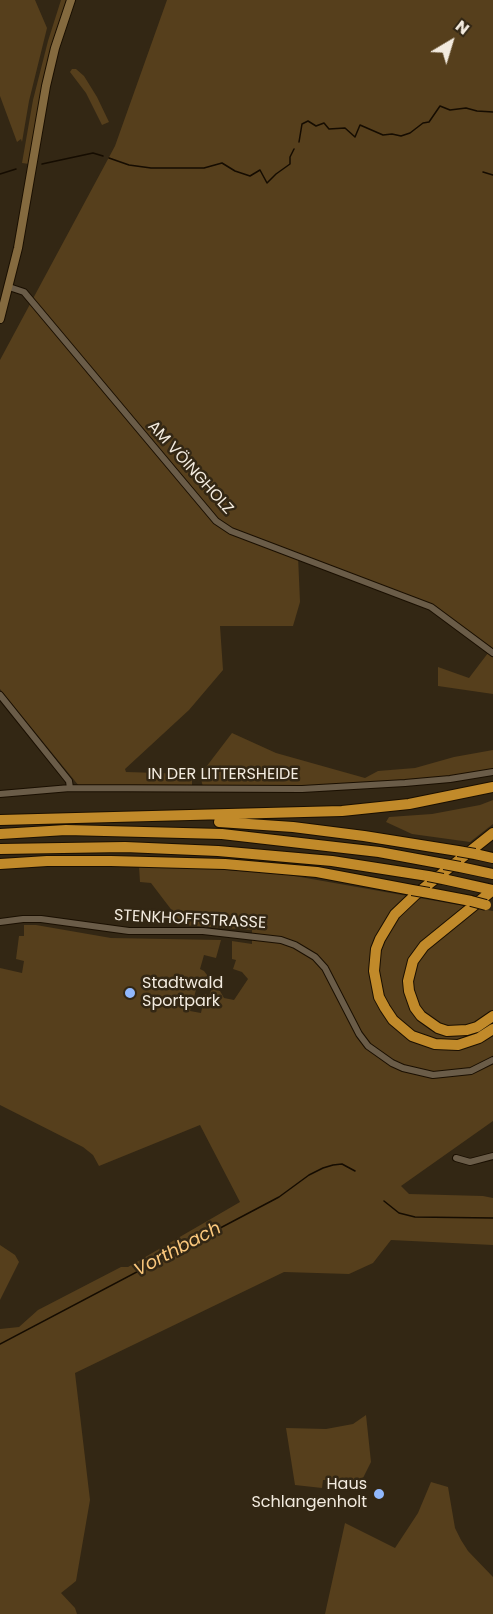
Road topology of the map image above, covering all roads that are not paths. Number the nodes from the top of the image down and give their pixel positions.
1 (71, 0) edge
2 (76, 0) edge
3 (39, 132) junction
4 (9, 287) junction
5 (0, 319) edge
6 (493, 653) edge
7 (0, 695) edge
8 (493, 772) edge
9 (493, 787) edge
10 (70, 788) junction
11 (0, 794) edge
12 (84, 817) junction
13 (0, 820) edge
14 (493, 833) edge
15 (0, 834) edge
16 (0, 849) edge
17 (218, 851) junction
18 (493, 858) edge
19 (138, 861) junction
20 (0, 864) edge
21 (493, 874) edge
22 (491, 890) edge
23 (489, 906) edge
24 (0, 922) edge
25 (493, 1016) edge
26 (493, 1029) edge
27 (493, 1060) edge
28 (493, 1156) edge
29 (456, 1158) dead end

1 - 3 main road
2 - 3 main road
3 - 4 main road
4 - 5 main road
4 - 6 street, AM VÖINGHOLZ
7 - 10 street
8 - 10 street, IN DER LITTERSHEIDE
9 - 12 highway
10 - 11 street, IN DER LITTERSHEIDE
12 - 13 highway
12 - 18 highway, bridge
14 - 26 highway
15 - 21 highway, bridge
16 - 17 highway
17 - 19 highway
17 - 22 highway, bridge
19 - 20 highway
19 - 23 highway, bridge
22 - 25 highway
24 - 27 street, STENKHOFFSTRASSE
28 - 29 street

